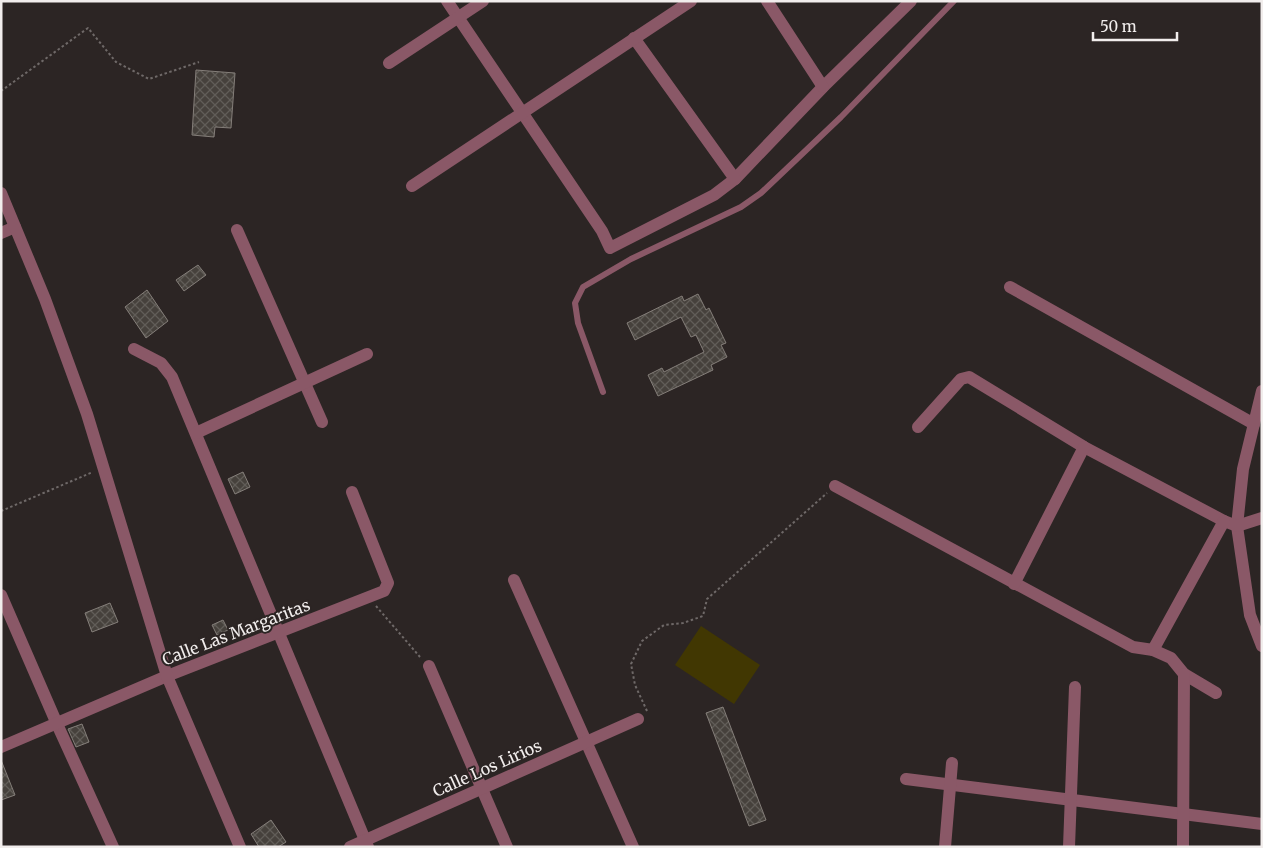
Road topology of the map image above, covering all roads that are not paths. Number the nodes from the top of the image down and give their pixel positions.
1 (447, 1) edge
2 (483, 1) edge
3 (691, 1) edge
4 (767, 1) edge
5 (911, 1) edge
6 (954, 1) edge
7 (458, 18) junction
8 (634, 38) junction
9 (389, 63) dead end
10 (823, 87) junction
11 (524, 112) junction
12 (734, 179) junction
13 (412, 186) dead end
14 (1, 193) edge
15 (15, 227) junction
16 (238, 230) dead end
17 (1, 233) edge
18 (1010, 287) dead end
19 (134, 349) dead end
20 (367, 354) dead end
21 (1262, 391) edge
22 (603, 392) dead end
23 (322, 422) dead end
24 (1254, 424) junction
25 (918, 427) dead end
26 (196, 432) junction
27 (1084, 447) junction
28 (834, 486) road end
29 (352, 492) dead end
30 (1262, 518) edge
31 (1224, 521) junction
32 (1236, 526) junction
33 (514, 580) dead end
34 (1014, 584) junction
35 (1, 595) edge
36 (280, 633) junction
37 (1262, 646) edge
38 (1153, 650) junction
39 (428, 666) road end
40 (1184, 674) junction
41 (167, 676) junction
42 (1075, 687) dead end
43 (1216, 693) dead end
44 (638, 719) road end
45 (56, 724) junction
46 (587, 741) junction
47 (1, 747) edge
48 (952, 763) dead end
49 (906, 779) dead end
50 (950, 786) junction
51 (480, 789) junction
52 (1069, 800) junction
53 (1183, 814) junction
54 (1262, 824) edge
55 (367, 844) edge
56 (113, 847) edge
57 (240, 847) edge
58 (350, 847) edge
59 (506, 847) edge
60 (633, 847) edge
61 (945, 847) edge
62 (1069, 847) edge
63 (1183, 847) edge

1 - 7 street
2 - 7 street
3 - 8 street
4 - 10 street
5 - 10 street
6 - 22 lane
7 - 9 street
7 - 11 street
8 - 11 street
8 - 12 street
10 - 12 street
11 - 12 street
11 - 13 street
14 - 15 street
15 - 17 street
15 - 41 street
16 - 23 street
18 - 24 street
19 - 26 street
20 - 26 street
21 - 24 street
24 - 32 street
25 - 27 street
26 - 36 street
27 - 31 street
27 - 34 street
28 - 34 street
29 - 36 street, Calle Las Margaritas
30 - 32 street
31 - 32 street
31 - 38 street
32 - 37 street
33 - 46 street
34 - 38 street
35 - 45 street
36 - 41 street, Calle Las Margaritas
36 - 55 street
38 - 40 street
39 - 51 street
40 - 43 street
40 - 53 street
41 - 45 street, Calle Las Margaritas
41 - 57 street
42 - 52 street
44 - 46 street, Calle Los Lirios
45 - 47 street, Calle Las Margaritas
45 - 56 street
46 - 51 street, Calle Los Lirios
46 - 60 street
48 - 50 street
49 - 50 street
50 - 52 street
50 - 61 street
51 - 55 street, Calle Los Lirios
51 - 59 street
52 - 53 street
52 - 62 street
53 - 54 street
53 - 63 street
55 - 58 street, Calle Los Lirios

